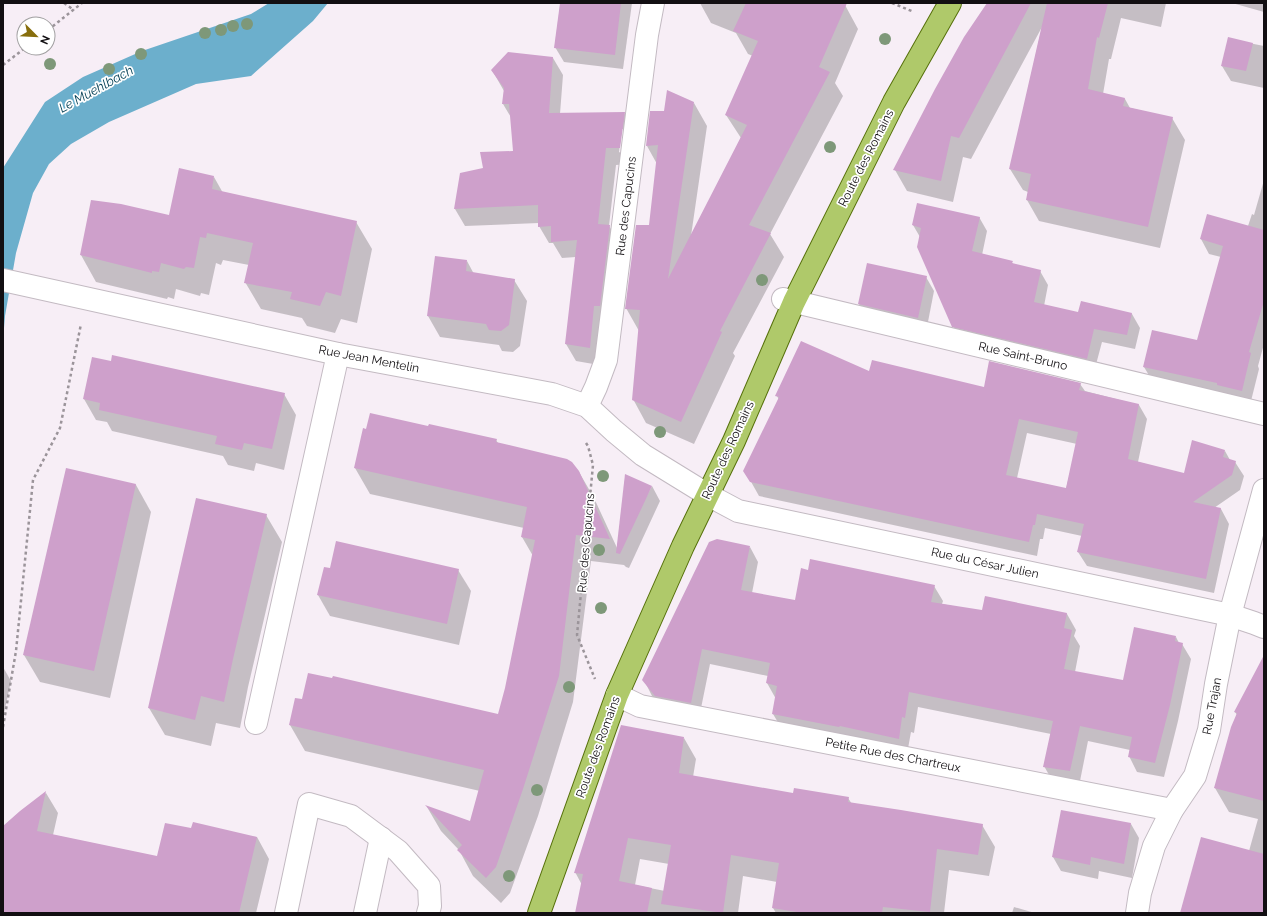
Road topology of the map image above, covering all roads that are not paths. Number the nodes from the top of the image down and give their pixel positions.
1 (653, 3) edge
2 (950, 3) edge
3 (13, 282) edge
4 (788, 300) junction
5 (338, 354) junction
6 (586, 406) junction
7 (1264, 414) edge
8 (1264, 490) edge
9 (708, 495) junction
10 (1230, 615) junction
11 (1264, 628) edge
12 (617, 695) junction
13 (256, 723) dead end
14 (1172, 810) junction
15 (381, 838) junction
16 (286, 913) edge
17 (364, 913) edge
18 (428, 913) edge
19 (539, 913) edge
20 (1137, 913) edge

1 - 6 street, Rue des Capucins
2 - 4 main road, Route des Romains
3 - 5 street, Rue Jean Mentelin
4 - 7 street, Rue Saint-Bruno
4 - 9 main road, Route des Romains
5 - 6 street, Rue Jean Mentelin
5 - 13 street
6 - 9 street, Rue Jean Mentelin
8 - 10 street, Rue Trajan
9 - 10 street, Rue du César Julien
9 - 12 main road, Route des Romains
10 - 11 street, Rue du César Julien
10 - 14 street, Rue Trajan
12 - 14 street, Petite Rue des Chartreux
12 - 19 main road, Route des Romains
14 - 20 street, Rue Trajan
15 - 16 street
15 - 17 street
15 - 18 street

